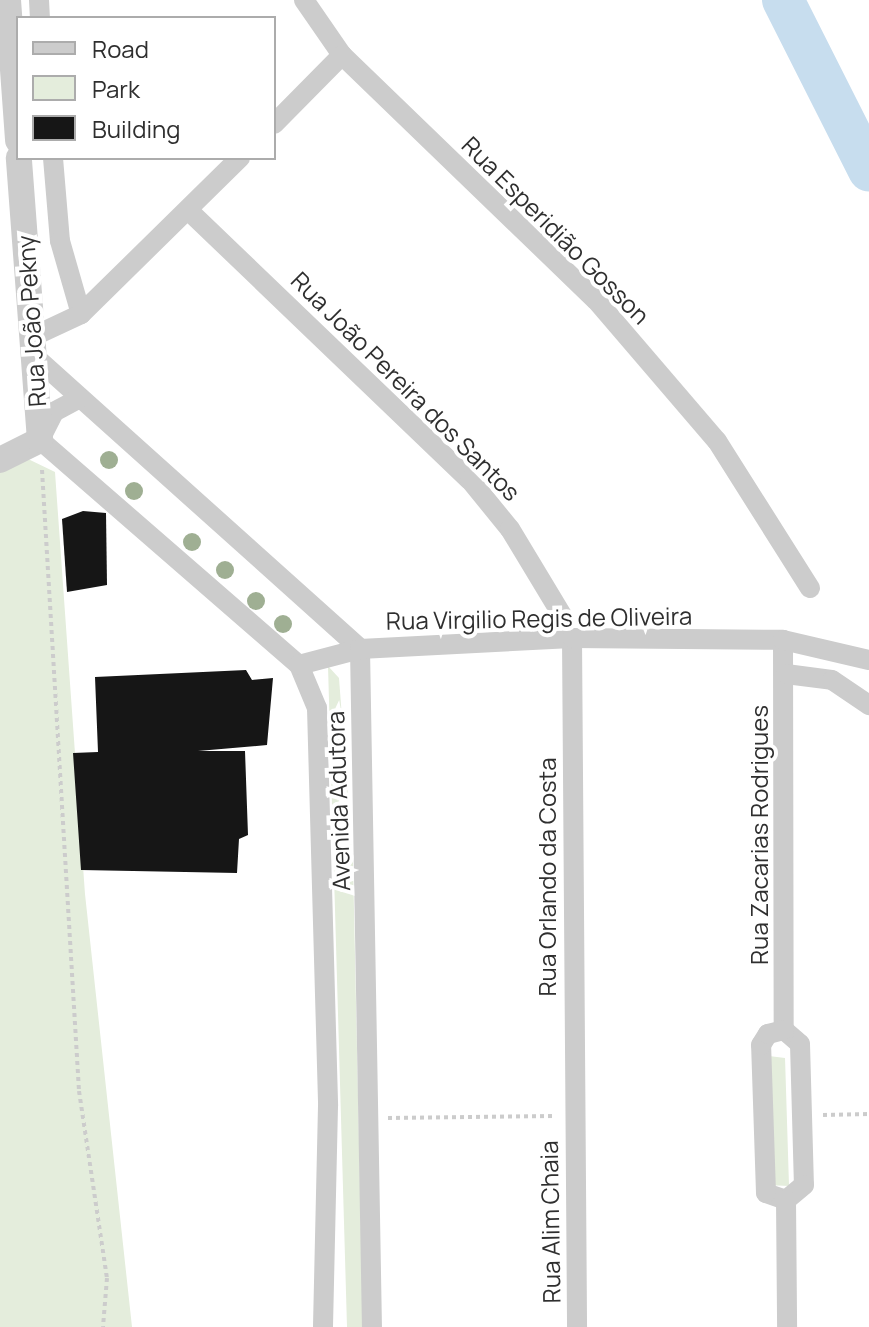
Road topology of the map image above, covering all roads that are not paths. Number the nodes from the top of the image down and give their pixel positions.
1 (8, 0) edge
2 (304, 0) edge
3 (342, 55) junction
4 (16, 113) edge
5 (276, 122) edge
6 (19, 160) edge
7 (53, 160) edge
8 (238, 160) edge
9 (188, 210) junction
10 (81, 314) junction
11 (33, 347) junction
12 (80, 398) junction
13 (40, 440) junction
14 (0, 460) edge
15 (810, 588) dead end
16 (563, 617) dead end
17 (572, 638) junction
18 (783, 640) junction
19 (360, 649) junction
20 (869, 660) edge
21 (299, 665) junction
22 (786, 674) junction
23 (869, 705) edge
24 (784, 1030) junction
25 (575, 1116) joint
26 (786, 1200) junction
27 (323, 1327) edge
28 (372, 1327) edge
29 (577, 1327) edge
30 (787, 1327) edge

1 - 4 street
2 - 3 street, Rua Esperidião Gosson
3 - 5 street
3 - 15 street, Rua Esperidião Gosson
6 - 11 street, Rua João Pekny
7 - 10 street
8 - 9 street
9 - 10 street
9 - 16 street, Rua João Pereira dos Santos
10 - 11 street
11 - 12 street
11 - 13 street, Rua João Pekny
12 - 13 street
12 - 19 street
13 - 14 street, Rua João Pekny
13 - 21 street
17 - 18 street, Rua Virgilio Regis de Oliveira
17 - 19 street, Rua Virgilio Regis de Oliveira
17 - 25 street, Rua Orlando da Costa
18 - 20 street, Rua Virgilio Regis de Oliveira
18 - 22 street, Rua Zacarias Rodrigues
19 - 21 street, Rua Virgilio Regis de Oliveira
19 - 28 street, Avenida Adutora
21 - 27 street, Avenida Adutora
22 - 23 street
22 - 24 street, Rua Zacarias Rodrigues
24 - 26 street
24 - 26 street
25 - 29 street, Rua Alim Chaia
26 - 30 street

